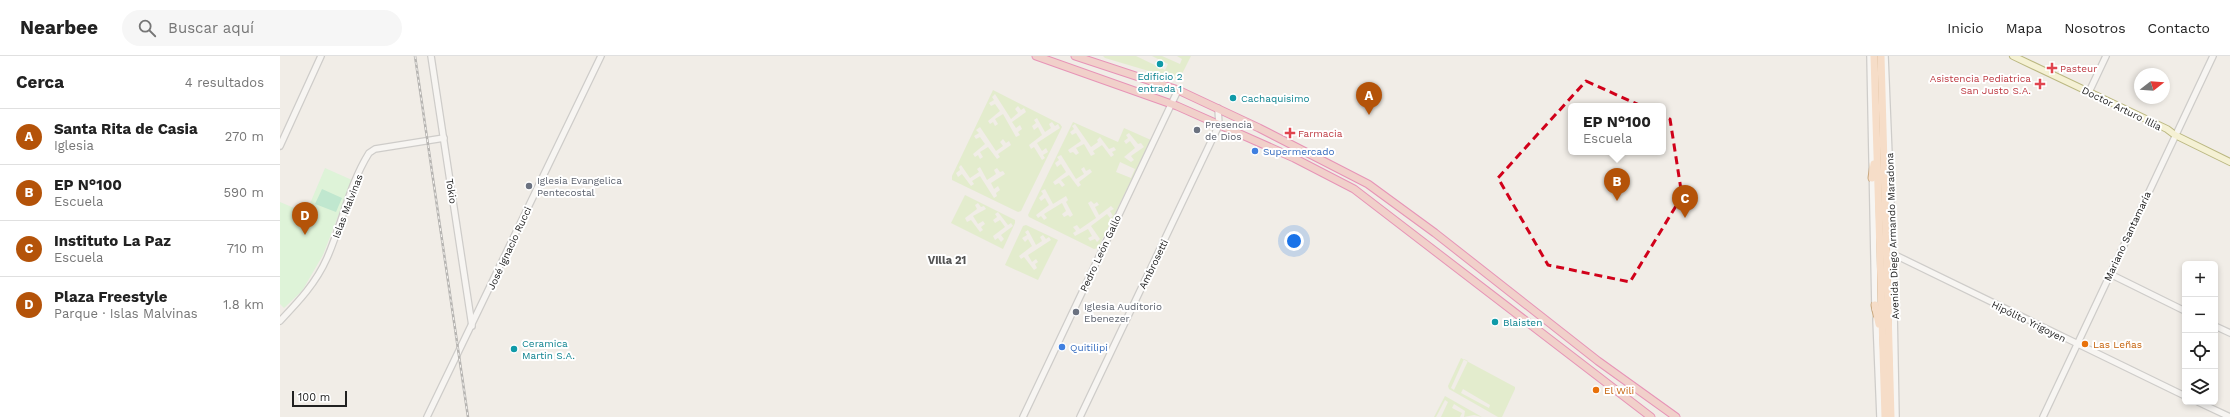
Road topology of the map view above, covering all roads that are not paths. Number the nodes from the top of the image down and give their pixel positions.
1 (321, 56) edge
2 (431, 56) edge
3 (601, 56) edge
4 (1036, 56) edge
5 (1075, 56) edge
6 (1870, 56) edge
7 (1874, 56) edge
8 (1881, 56) edge
9 (1885, 56) edge
10 (2013, 56) edge
11 (2106, 56) edge
12 (2213, 56) edge
13 (1875, 75) junction
14 (1178, 90) junction
15 (2089, 92) junction
16 (1871, 102) junction
17 (1171, 104) junction
18 (1218, 108) junction
19 (1219, 125) junction
20 (1883, 126) junction
21 (2175, 136) junction
22 (444, 138) junction
23 (1877, 140) junction
24 (280, 146) edge
25 (2230, 162) edge
26 (1890, 176) junction
27 (1872, 178) junction
28 (1884, 250) junction
29 (2110, 274) junction
30 (1875, 305) junction
31 (2182, 310) edge
32 (280, 321) edge
33 (472, 326) junction
34 (2218, 327) edge
35 (2230, 333) edge
36 (1883, 342) junction
37 (2077, 344) junction
38 (1894, 352) junction
39 (1889, 372) junction
40 (1895, 389) junction
41 (2182, 395) edge
42 (2204, 405) edge
43 (427, 417) edge
44 (1023, 417) edge
45 (1080, 417) edge
46 (1651, 417) edge
47 (1676, 417) edge
48 (1880, 417) edge
49 (1885, 417) edge
50 (1891, 417) edge
51 (1896, 417) edge
52 (2042, 417) edge
53 (2230, 417) edge

1 - 24 street
2 - 22 street, Tokio
3 - 33 street, José Ignacio Rucci
4 - 17 highway
5 - 14 highway
6 - 16 street, Avenida Diego Armando Maradona
7 - 13 main road, Avenida Diego Armando Maradona
8 - 20 main road, Avenida Diego Armando Maradona
9 - 26 street, Avenida Diego Armando Maradona
10 - 15 main road, Doctor Arturo Illia
11 - 15 street
12 - 21 street, Mariano Santamaría
13 - 16 main road
13 - 23 main road, Avenida Diego Armando Maradona
14 - 17 street, Pedro León Gallo
14 - 18 highway
15 - 21 main road, Doctor Arturo Illia
16 - 23 main road
16 - 27 street, Avenida Diego Armando Maradona
17 - 19 highway
17 - 44 street, Pedro León Gallo
18 - 19 street, Ambrosetti
18 - 47 highway
19 - 45 street, Ambrosetti
19 - 46 highway
20 - 26 main road
20 - 28 main road, Avenida Diego Armando Maradona
21 - 25 main road, Doctor Arturo Illia
21 - 29 street, Mariano Santamaría
22 - 32 street, Islas Malvinas
22 - 33 street, Tokio
23 - 27 main road
23 - 28 main road, Avenida Diego Armando Maradona
26 - 28 street, Avenida Diego Armando Maradona
27 - 28 street, Avenida Diego Armando Maradona
28 - 30 street, Avenida Diego Armando Maradona
28 - 36 main road, Avenida Diego Armando Maradona
28 - 37 street, Hipólito Yrigoyen
28 - 38 street, Avenida Diego Armando Maradona
28 - 39 main road, Avenida Diego Armando Maradona
29 - 31 street
29 - 37 street, Mariano Santamaría
30 - 36 main road
30 - 48 street, Avenida Diego Armando Maradona
33 - 43 street, José Ignacio Rucci
34 - 35 street
36 - 49 main road, Avenida Diego Armando Maradona
37 - 41 street, Hipólito Yrigoyen
37 - 52 street, Mariano Santamaría
38 - 39 main road
38 - 40 street, Avenida Diego Armando Maradona
39 - 40 main road
39 - 50 main road, Avenida Diego Armando Maradona
40 - 51 street, Avenida Diego Armando Maradona
42 - 53 street

